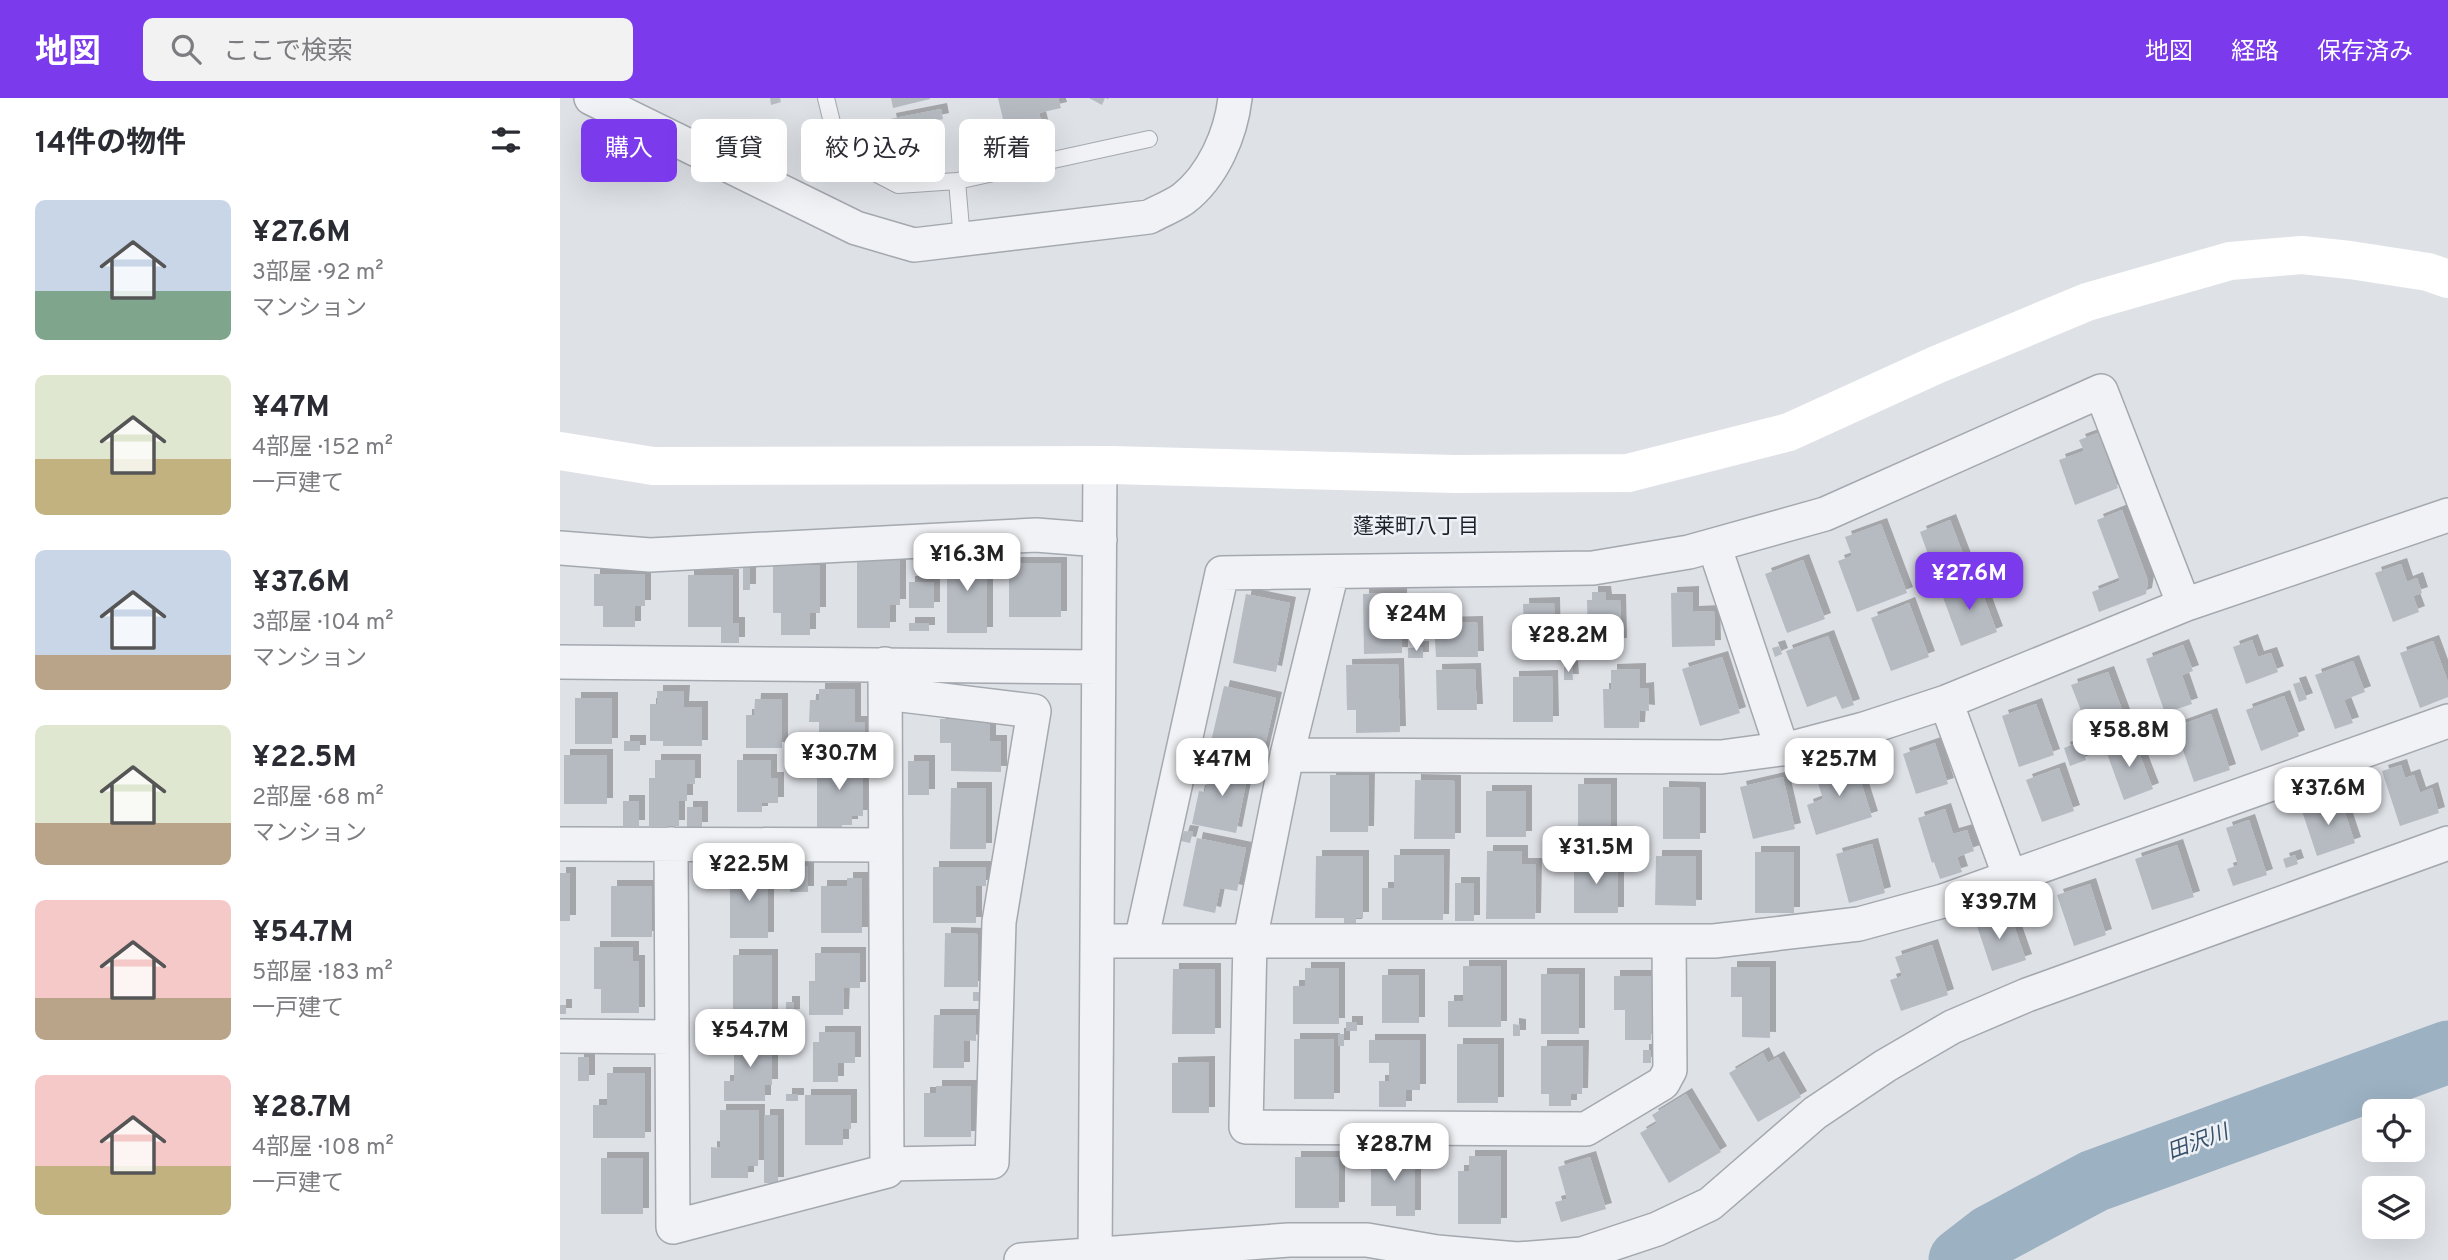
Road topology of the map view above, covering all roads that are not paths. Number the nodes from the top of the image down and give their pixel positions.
1 (591, 98) edge
2 (826, 98) edge
3 (1235, 98) edge
4 (1149, 139) dead end
5 (957, 181) junction
6 (962, 240) junction
7 (2448, 279) edge
8 (560, 452) edge
9 (1100, 465) junction
10 (2448, 515) edge
11 (1100, 540) junction
12 (1714, 545) junction
13 (560, 548) edge
14 (1332, 572) junction
15 (2184, 604) junction
16 (560, 662) edge
17 (1098, 667) junction
18 (885, 679) junction
19 (1946, 702) junction
20 (2448, 721) edge
21 (1782, 749) junction
22 (1287, 755) junction
23 (2448, 843) edge
24 (560, 844) edge
25 (671, 844) junction
26 (885, 845) junction
27 (2010, 877) junction
28 (1250, 940) junction
29 (1097, 941) junction
30 (1141, 941) junction
31 (1669, 941) junction
32 (560, 1036) edge
33 (672, 1037) junction
34 (887, 1164) junction
35 (1095, 1257) edge
36 (1021, 1260) edge

1 - 6 street
2 - 5 lane
3 - 6 street
4 - 5 lane
5 - 6 lane
7 - 9 street
8 - 9 street
9 - 11 street
10 - 15 street
11 - 13 street
11 - 17 street
12 - 14 street
12 - 15 street
12 - 21 street
14 - 22 street
14 - 30 street
15 - 19 street
16 - 18 street
17 - 18 street
17 - 29 street
18 - 26 street
18 - 34 street
19 - 21 street
19 - 27 street
20 - 27 street
21 - 22 street
22 - 28 street
23 - 35 street
24 - 25 street
25 - 26 street
25 - 33 street
26 - 34 street
27 - 31 street
28 - 30 street
28 - 31 street
28 - 31 street
29 - 30 street
29 - 35 street
32 - 33 street
33 - 34 street
35 - 36 street

